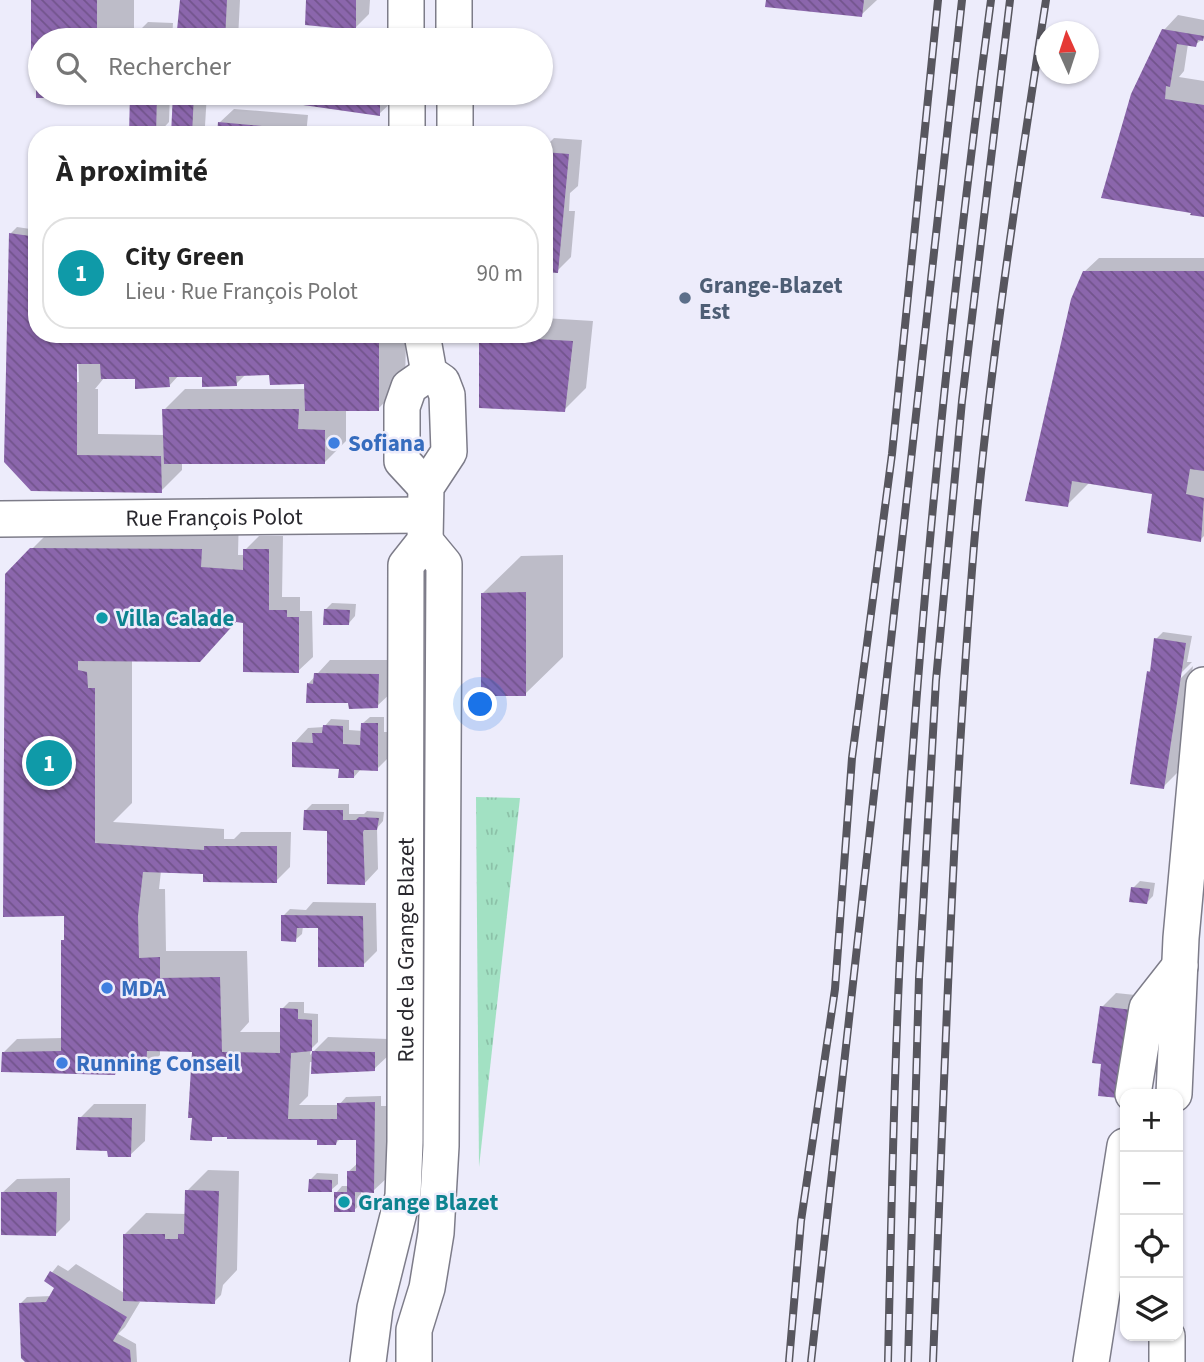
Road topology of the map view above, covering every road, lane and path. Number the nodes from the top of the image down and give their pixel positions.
1 (406, 0) edge
2 (454, 0) edge
3 (406, 28) edge
4 (454, 28) edge
5 (407, 105) edge
6 (455, 105) edge
7 (407, 126) edge
8 (455, 126) edge
9 (424, 343) edge
10 (429, 373) junction
11 (426, 514) junction
12 (0, 519) edge
13 (1204, 685) edge
14 (1202, 729) edge
15 (1180, 966) junction
16 (1134, 1089) edge
17 (1174, 1089) edge
18 (1124, 1152) edge
19 (1167, 1341) edge
20 (368, 1362) edge
21 (414, 1362) edge
22 (1091, 1362) edge
23 (1167, 1362) edge

1 - 3 street
2 - 4 street
5 - 7 street
6 - 8 street
9 - 10 street, Rue de la Grange Blazet
10 - 11 street, Rue de la Grange Blazet
10 - 11 street, Rue de la Grange Blazet
11 - 12 street, Rue François Polot
11 - 20 street, Rue de la Grange Blazet
11 - 21 street, Rue de la Grange Blazet
13 - 14 street
14 - 15 street
15 - 16 street
15 - 17 street
18 - 22 street
19 - 23 street

